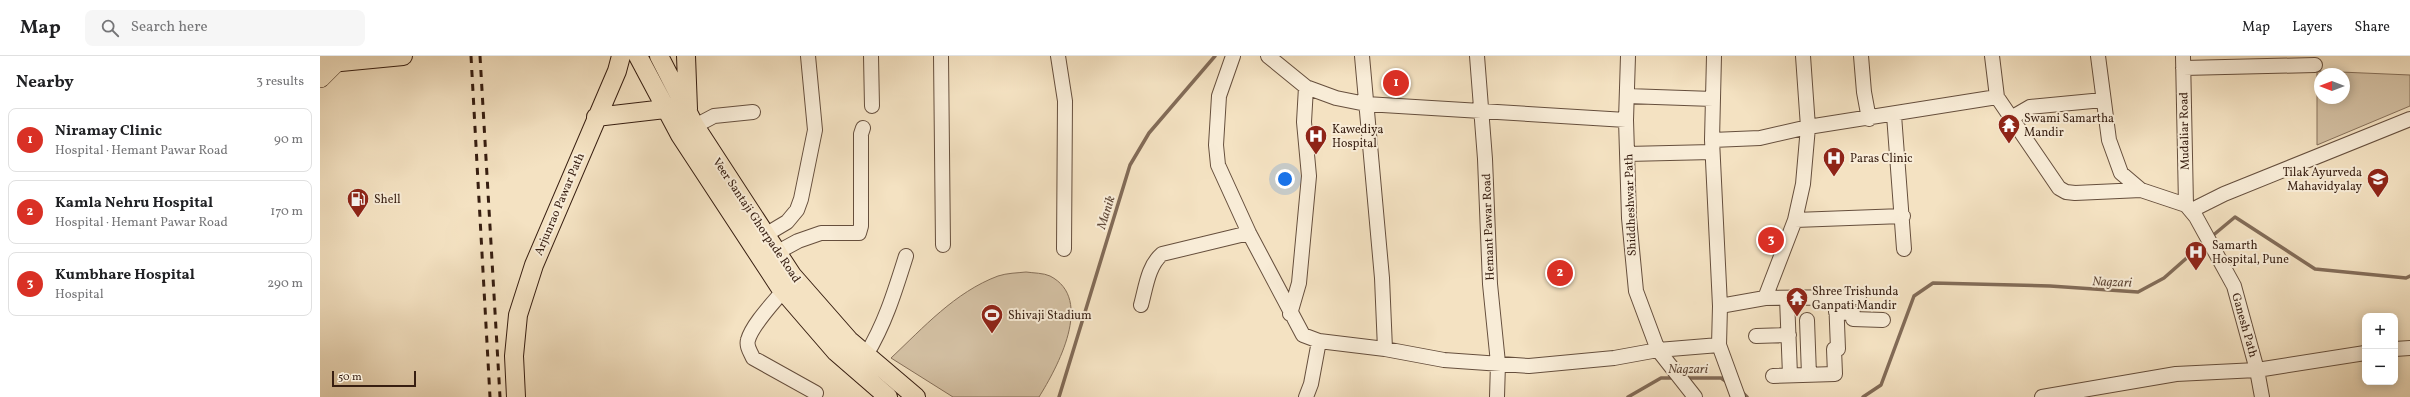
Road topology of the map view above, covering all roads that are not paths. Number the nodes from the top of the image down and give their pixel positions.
1 (403, 56) edge
2 (612, 56) edge
3 (621, 56) edge
4 (638, 56) edge
5 (658, 56) edge
6 (686, 56) edge
7 (808, 56) edge
8 (871, 56) edge
9 (941, 56) edge
10 (1058, 56) edge
11 (1233, 56) edge
12 (1362, 56) edge
13 (1477, 56) edge
14 (1628, 56) edge
15 (1714, 56) edge
16 (1803, 56) edge
17 (1861, 56) edge
18 (1992, 56) edge
19 (2098, 56) edge
20 (1276, 58) edge
21 (2183, 62) edge
22 (2315, 65) dead end
23 (324, 68) edge
24 (609, 88) junction
25 (1306, 88) junction
26 (1627, 96) junction
27 (1997, 97) junction
28 (1713, 99) junction
29 (2104, 100) junction
30 (1366, 104) junction
31 (872, 106) dead end
32 (665, 109) junction
33 (1481, 111) junction
34 (753, 112) dead end
35 (1894, 115) junction
36 (596, 117) junction
37 (2011, 118) junction
38 (1869, 119) junction
39 (2410, 119) edge
40 (691, 120) junction
41 (1626, 120) junction
42 (1808, 127) junction
43 (863, 128) dead end
44 (1712, 146) junction
45 (1627, 154) junction
46 (2141, 190) junction
47 (2191, 211) junction
48 (1903, 216) junction
49 (1795, 220) junction
50 (1249, 233) junction
51 (765, 235) junction
52 (943, 245) dead end
53 (1064, 249) dead end
54 (1904, 249) dead end
55 (776, 253) junction
56 (906, 256) dead end
57 (783, 291) junction
58 (1765, 298) junction
59 (1787, 298) junction
60 (1836, 298) junction
61 (1859, 298) dead end
62 (1141, 305) dead end
63 (1720, 306) junction
64 (1836, 312) junction
65 (1290, 314) junction
66 (1807, 320) dead end
67 (1883, 320) dead end
68 (1789, 335) junction
69 (1756, 336) dead end
70 (1319, 341) junction
71 (1719, 345) junction
72 (2410, 348) edge
73 (1385, 349) junction
74 (2398, 349) edge
75 (1660, 353) junction
76 (2362, 353) edge
77 (866, 355) junction
78 (1498, 363) junction
79 (2257, 370) junction
80 (1790, 375) junction
81 (1810, 375) junction
82 (1773, 376) dead end
83 (816, 393) dead end
84 (516, 397) edge
85 (888, 397) edge
86 (916, 397) edge
87 (1306, 397) edge
88 (1497, 397) edge
89 (1695, 397) edge
90 (1738, 397) edge
91 (2042, 397) edge
92 (2262, 397) edge

1 - 23 main road
2 - 24 main road
3 - 24 main road, Arjunrao Pawar Path
4 - 32 main road, Veer Santaji Ghorpade Road
5 - 40 main road, Veer Santaji Ghorpade Road
6 - 40 main road
7 - 51 street
8 - 31 street
9 - 52 street
10 - 53 street
11 - 50 street
12 - 30 street
13 - 33 street, Hemant Pawar Road
14 - 26 street, Shiddheshwar Path
15 - 28 street
16 - 42 street
17 - 38 street
18 - 27 street
19 - 29 street
20 - 25 street
21 - 22 street
21 - 47 street, Mudaliar Road
24 - 36 main road, Arjunrao Pawar Path
25 - 30 street
25 - 65 street
26 - 28 street
26 - 41 street, Shiddheshwar Path
27 - 35 street
27 - 37 street
28 - 44 street
29 - 37 street
29 - 46 street
30 - 33 street
30 - 73 street
32 - 36 main road
32 - 57 main road, Veer Santaji Ghorpade Road
33 - 41 street
33 - 78 street, Hemant Pawar Road
34 - 40 street
35 - 38 street
35 - 48 street
36 - 84 main road, Arjunrao Pawar Path
37 - 46 street
38 - 42 street
39 - 47 street
40 - 51 main road, Veer Santaji Ghorpade Road
41 - 45 street, Shiddheshwar Path
42 - 44 street
42 - 49 street
43 - 55 street
44 - 45 street
44 - 63 street
45 - 75 street, Shiddheshwar Path
46 - 47 street
47 - 79 street, Ganesh Path
48 - 49 street
48 - 54 street
49 - 58 street
50 - 62 street
50 - 65 street
51 - 55 main road, Veer Santaji Ghorpade Road
55 - 77 main road, Veer Santaji Ghorpade Road
56 - 77 street
57 - 83 street
57 - 85 main road, Veer Santaji Ghorpade Road
58 - 59 street
58 - 63 street
59 - 60 street
59 - 68 street
60 - 61 street
60 - 64 street
63 - 71 street
64 - 67 street
64 - 81 street
65 - 70 street
66 - 81 street
68 - 69 street
68 - 80 street
70 - 73 street
70 - 87 street
71 - 75 street
71 - 90 street
72 - 74 street
73 - 78 street
75 - 78 street
75 - 89 street
76 - 79 street
77 - 86 main road, Veer Santaji Ghorpade Road
78 - 88 street, Hemant Pawar Road
79 - 91 street
79 - 92 street, Ganesh Path
80 - 81 street
80 - 82 street

